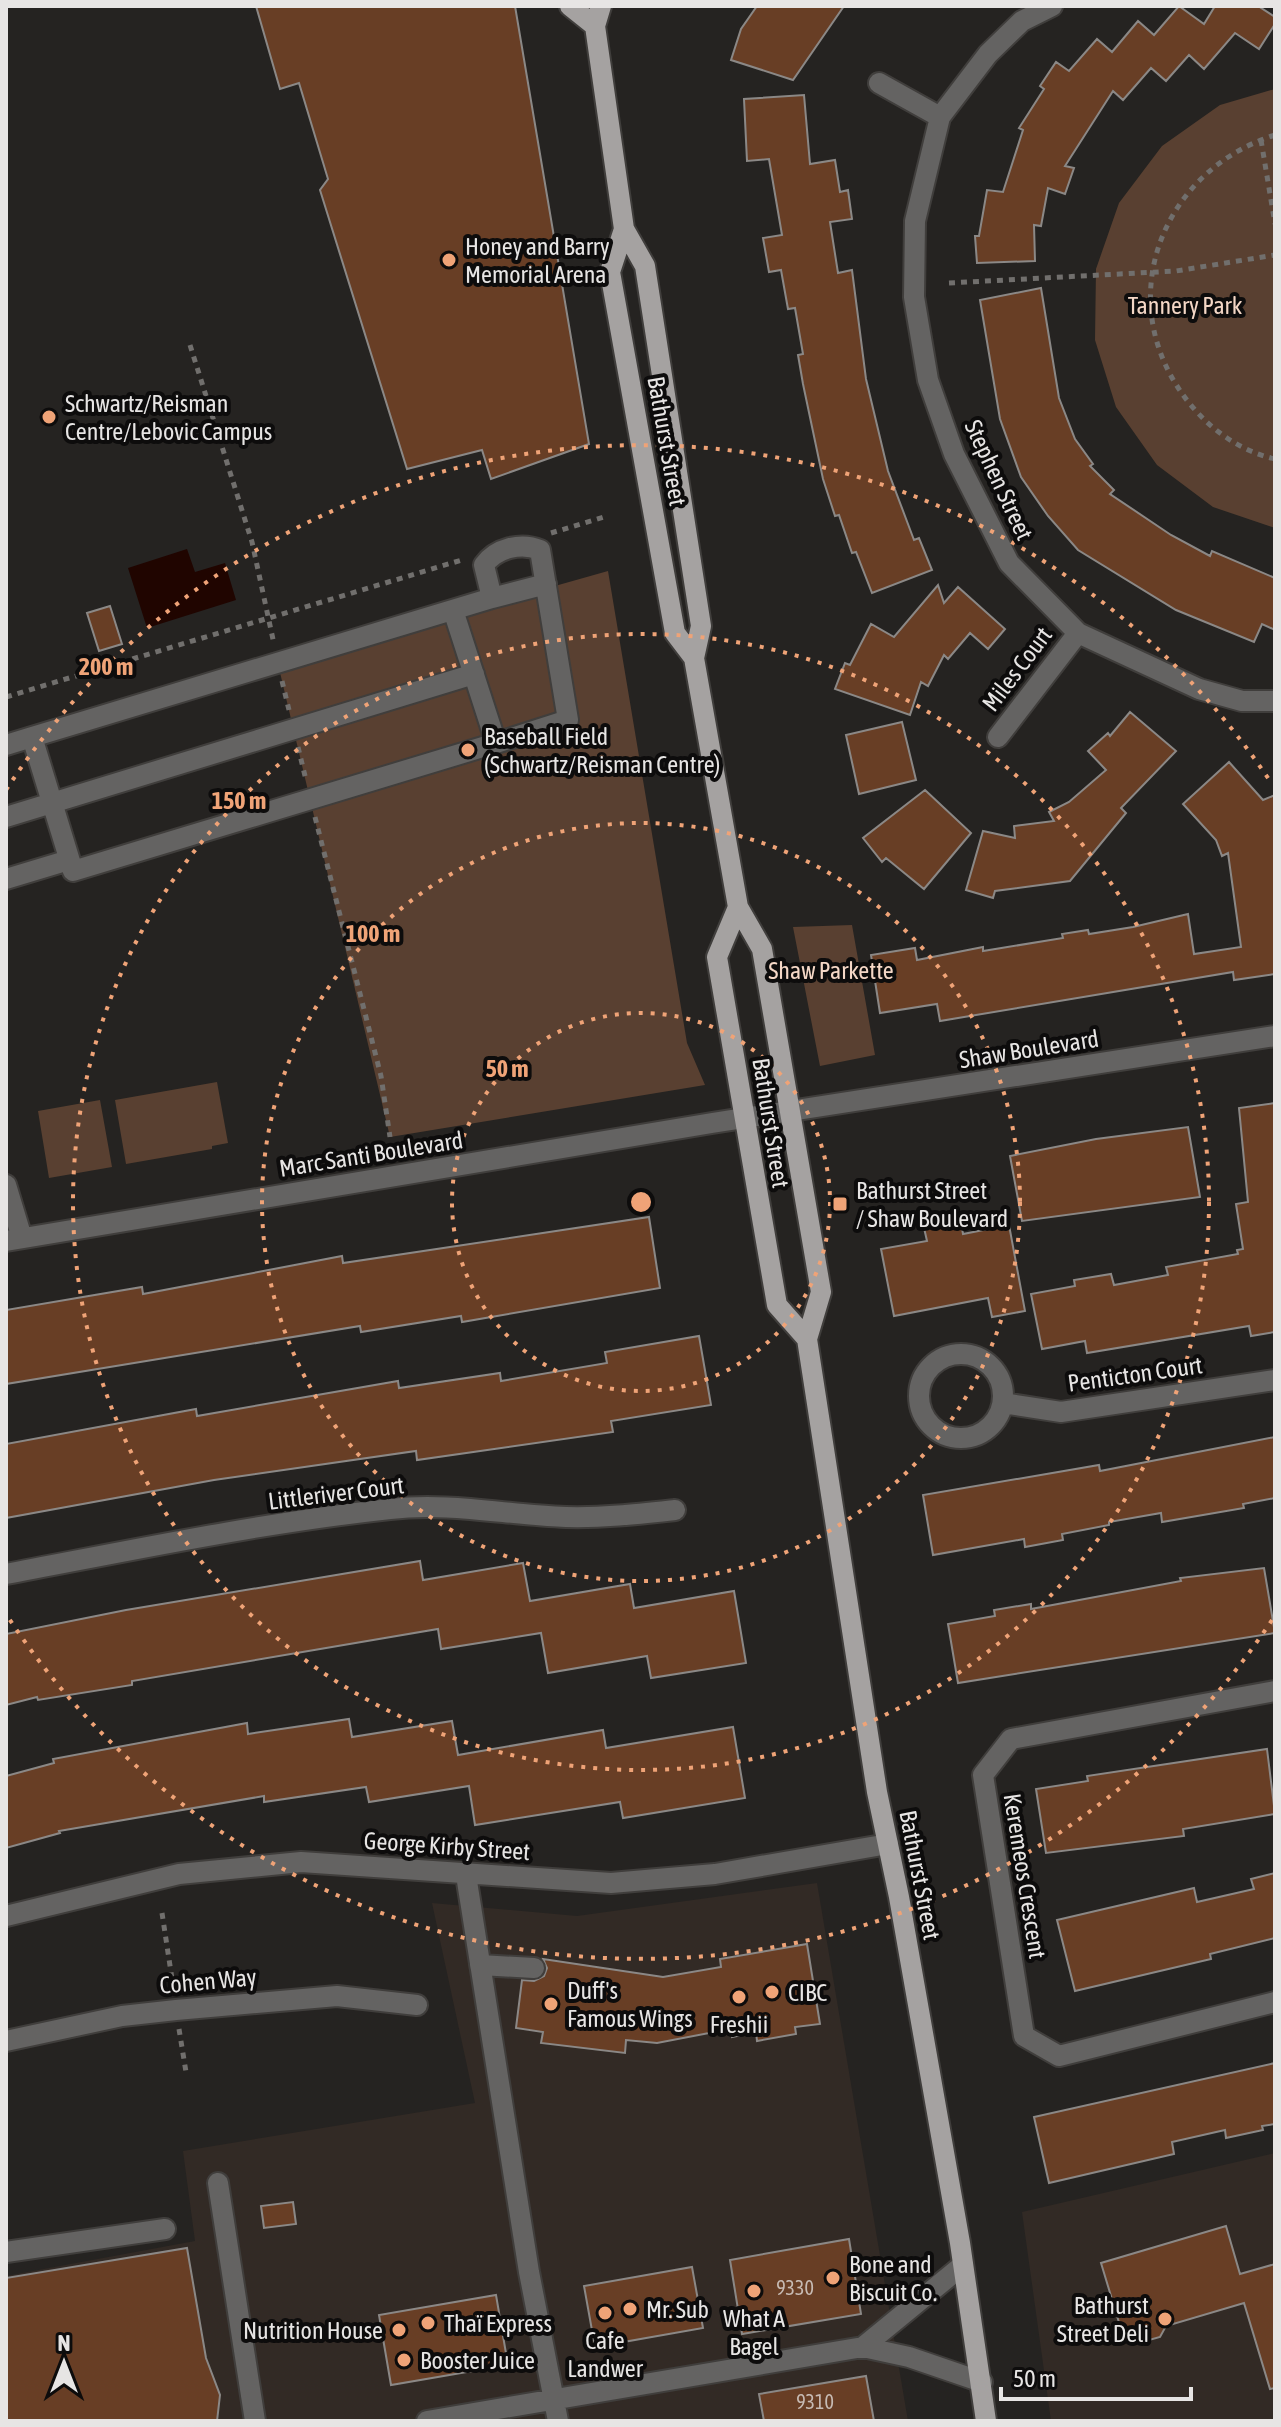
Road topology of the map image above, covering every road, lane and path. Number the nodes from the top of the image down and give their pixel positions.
1 (570, 6) edge
2 (1052, 6) edge
3 (598, 16) edge
4 (879, 83) dead end
5 (940, 117) junction
6 (1275, 135) edge
7 (1261, 140) junction
8 (1275, 176) edge
9 (1267, 177) junction
10 (1275, 224) edge
11 (624, 229) junction
12 (1275, 255) edge
13 (1152, 270) junction
14 (949, 283) dead end
15 (1275, 459) edge
16 (604, 517) dead end
17 (543, 535) dead end
18 (466, 558) dead end
19 (546, 584) junction
20 (492, 598) junction
21 (453, 610) junction
22 (1078, 633) junction
23 (694, 658) junction
24 (474, 674) junction
25 (6, 697) edge
26 (1275, 701) edge
27 (32, 737) junction
28 (998, 737) dead end
29 (496, 743) junction
30 (6, 745) edge
31 (52, 803) junction
32 (6, 817) edge
33 (69, 860) junction
34 (6, 879) edge
35 (738, 907) junction
36 (1275, 1036) edge
37 (792, 1113) junction
38 (744, 1119) junction
39 (6, 1185) edge
40 (14, 1239) edge
41 (807, 1339) junction
42 (1275, 1380) edge
43 (1003, 1403) junction
44 (675, 1510) dead end
45 (6, 1574) edge
46 (1275, 1691) edge
47 (888, 1844) junction
48 (466, 1875) junction
49 (162, 1913) dead end
50 (6, 1916) edge
51 (480, 1965) junction
52 (534, 1968) dead end
53 (1275, 2002) edge
54 (417, 2005) dead end
55 (176, 2010) junction
56 (6, 2041) edge
57 (186, 2072) dead end
58 (218, 2183) dead end
59 (165, 2229) dead end
60 (6, 2252) edge
61 (963, 2265) junction
62 (863, 2347) junction
63 (982, 2382) junction
64 (556, 2411) edge
65 (254, 2416) edge
66 (427, 2421) edge
67 (986, 2421) edge

1 - 3 main road, Bathurst Street
2 - 5 street, Stephen Street
3 - 11 main road, Bathurst Street
4 - 5 street
5 - 22 street, Stephen Street
6 - 7 path
7 - 9 path
7 - 13 path
8 - 9 path
9 - 10 path
11 - 23 main road, Bathurst Street
11 - 23 main road, Bathurst Street
12 - 13 path
13 - 14 path
13 - 15 path
16 - 17 path
18 - 25 path
19 - 20 street
19 - 20 street
19 - 29 street
20 - 21 street
21 - 24 street
21 - 27 street
22 - 26 street, Stephen Street
22 - 28 street, Miles Court
23 - 35 main road, Bathurst Street
24 - 29 street
24 - 31 street
27 - 30 street
27 - 31 street
29 - 33 street
31 - 32 street
31 - 33 street
33 - 34 street
35 - 37 main road, Bathurst Street
35 - 38 main road, Bathurst Street
36 - 37 street, Shaw Boulevard
37 - 38 street, Shaw Boulevard
37 - 41 main road, Bathurst Street
38 - 40 street, Marc Santi Boulevard
38 - 41 main road, Bathurst Street
39 - 40 street
41 - 47 main road, Bathurst Street
42 - 43 street, Penticton Court
43 - 43 street
44 - 45 street, Littleriver Court
46 - 53 street, Keremeos Crescent
47 - 48 street, George Kirby Street
47 - 61 main road, Bathurst Street
48 - 50 street, George Kirby Street
48 - 51 street
49 - 55 path
51 - 52 street
51 - 64 street
54 - 55 street, Cohen Way
55 - 56 street, Cohen Way
55 - 57 path
58 - 65 street
59 - 60 street
61 - 62 street
61 - 63 main road, Bathurst Street
62 - 63 street
62 - 64 street
63 - 67 main road, Bathurst Street
64 - 66 street

